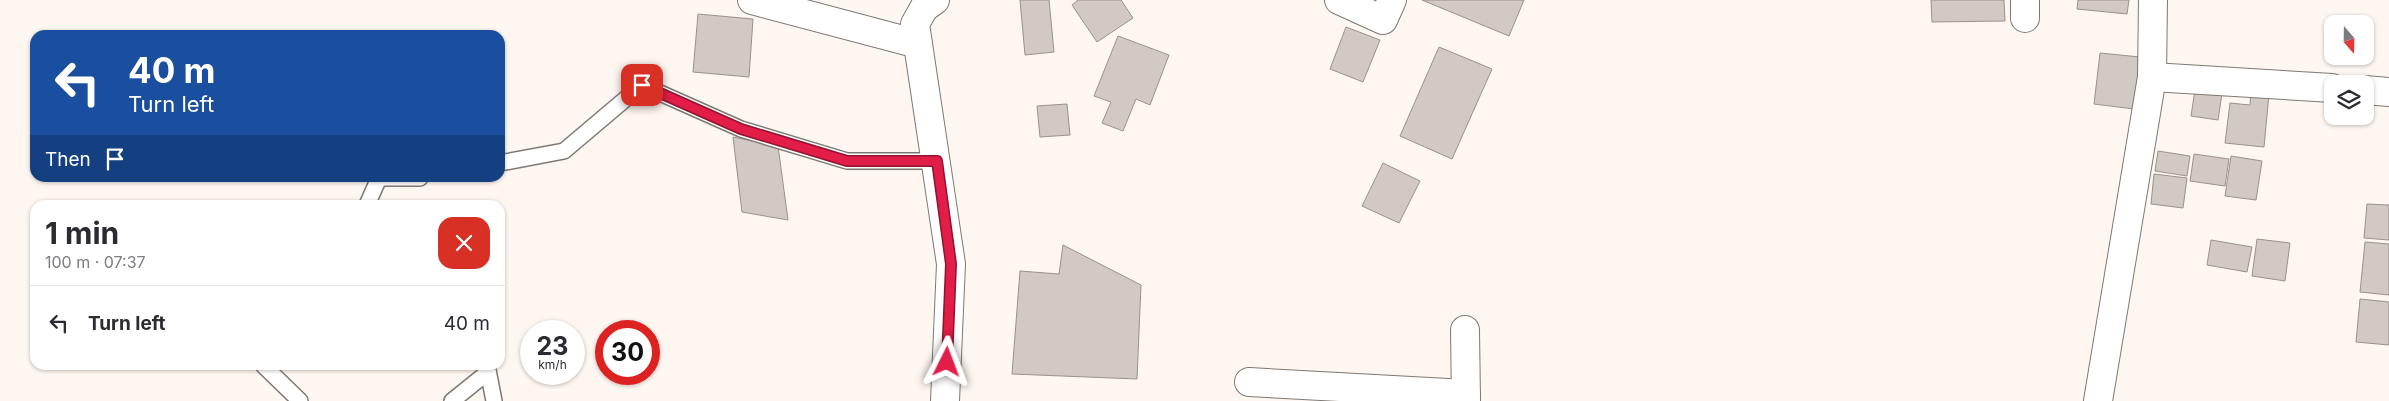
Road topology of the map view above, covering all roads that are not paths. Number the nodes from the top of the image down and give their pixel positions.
1 (752, 0) edge
2 (935, 0) edge
3 (1339, 0) edge
4 (1392, 0) edge
5 (2153, 0) edge
6 (918, 44) junction
7 (2152, 77) junction
8 (2324, 88) edge
9 (2374, 91) edge
10 (2389, 92) edge
11 (937, 161) junction
12 (505, 162) edge
13 (377, 182) edge
14 (369, 200) edge
15 (1465, 330) dead end
16 (267, 370) edge
17 (486, 370) edge
18 (487, 370) edge
19 (1250, 382) dead end
20 (1466, 398) edge
21 (300, 401) edge
22 (452, 401) edge
23 (494, 401) edge
24 (945, 401) edge
25 (2098, 401) edge

1 - 6 street
2 - 6 street
3 - 4 street
5 - 7 street
6 - 11 street
7 - 8 street
7 - 25 street
9 - 10 street
11 - 12 lane
11 - 24 street
13 - 14 lane
15 - 20 street
16 - 21 lane
17 - 22 lane
18 - 23 lane
19 - 20 street

